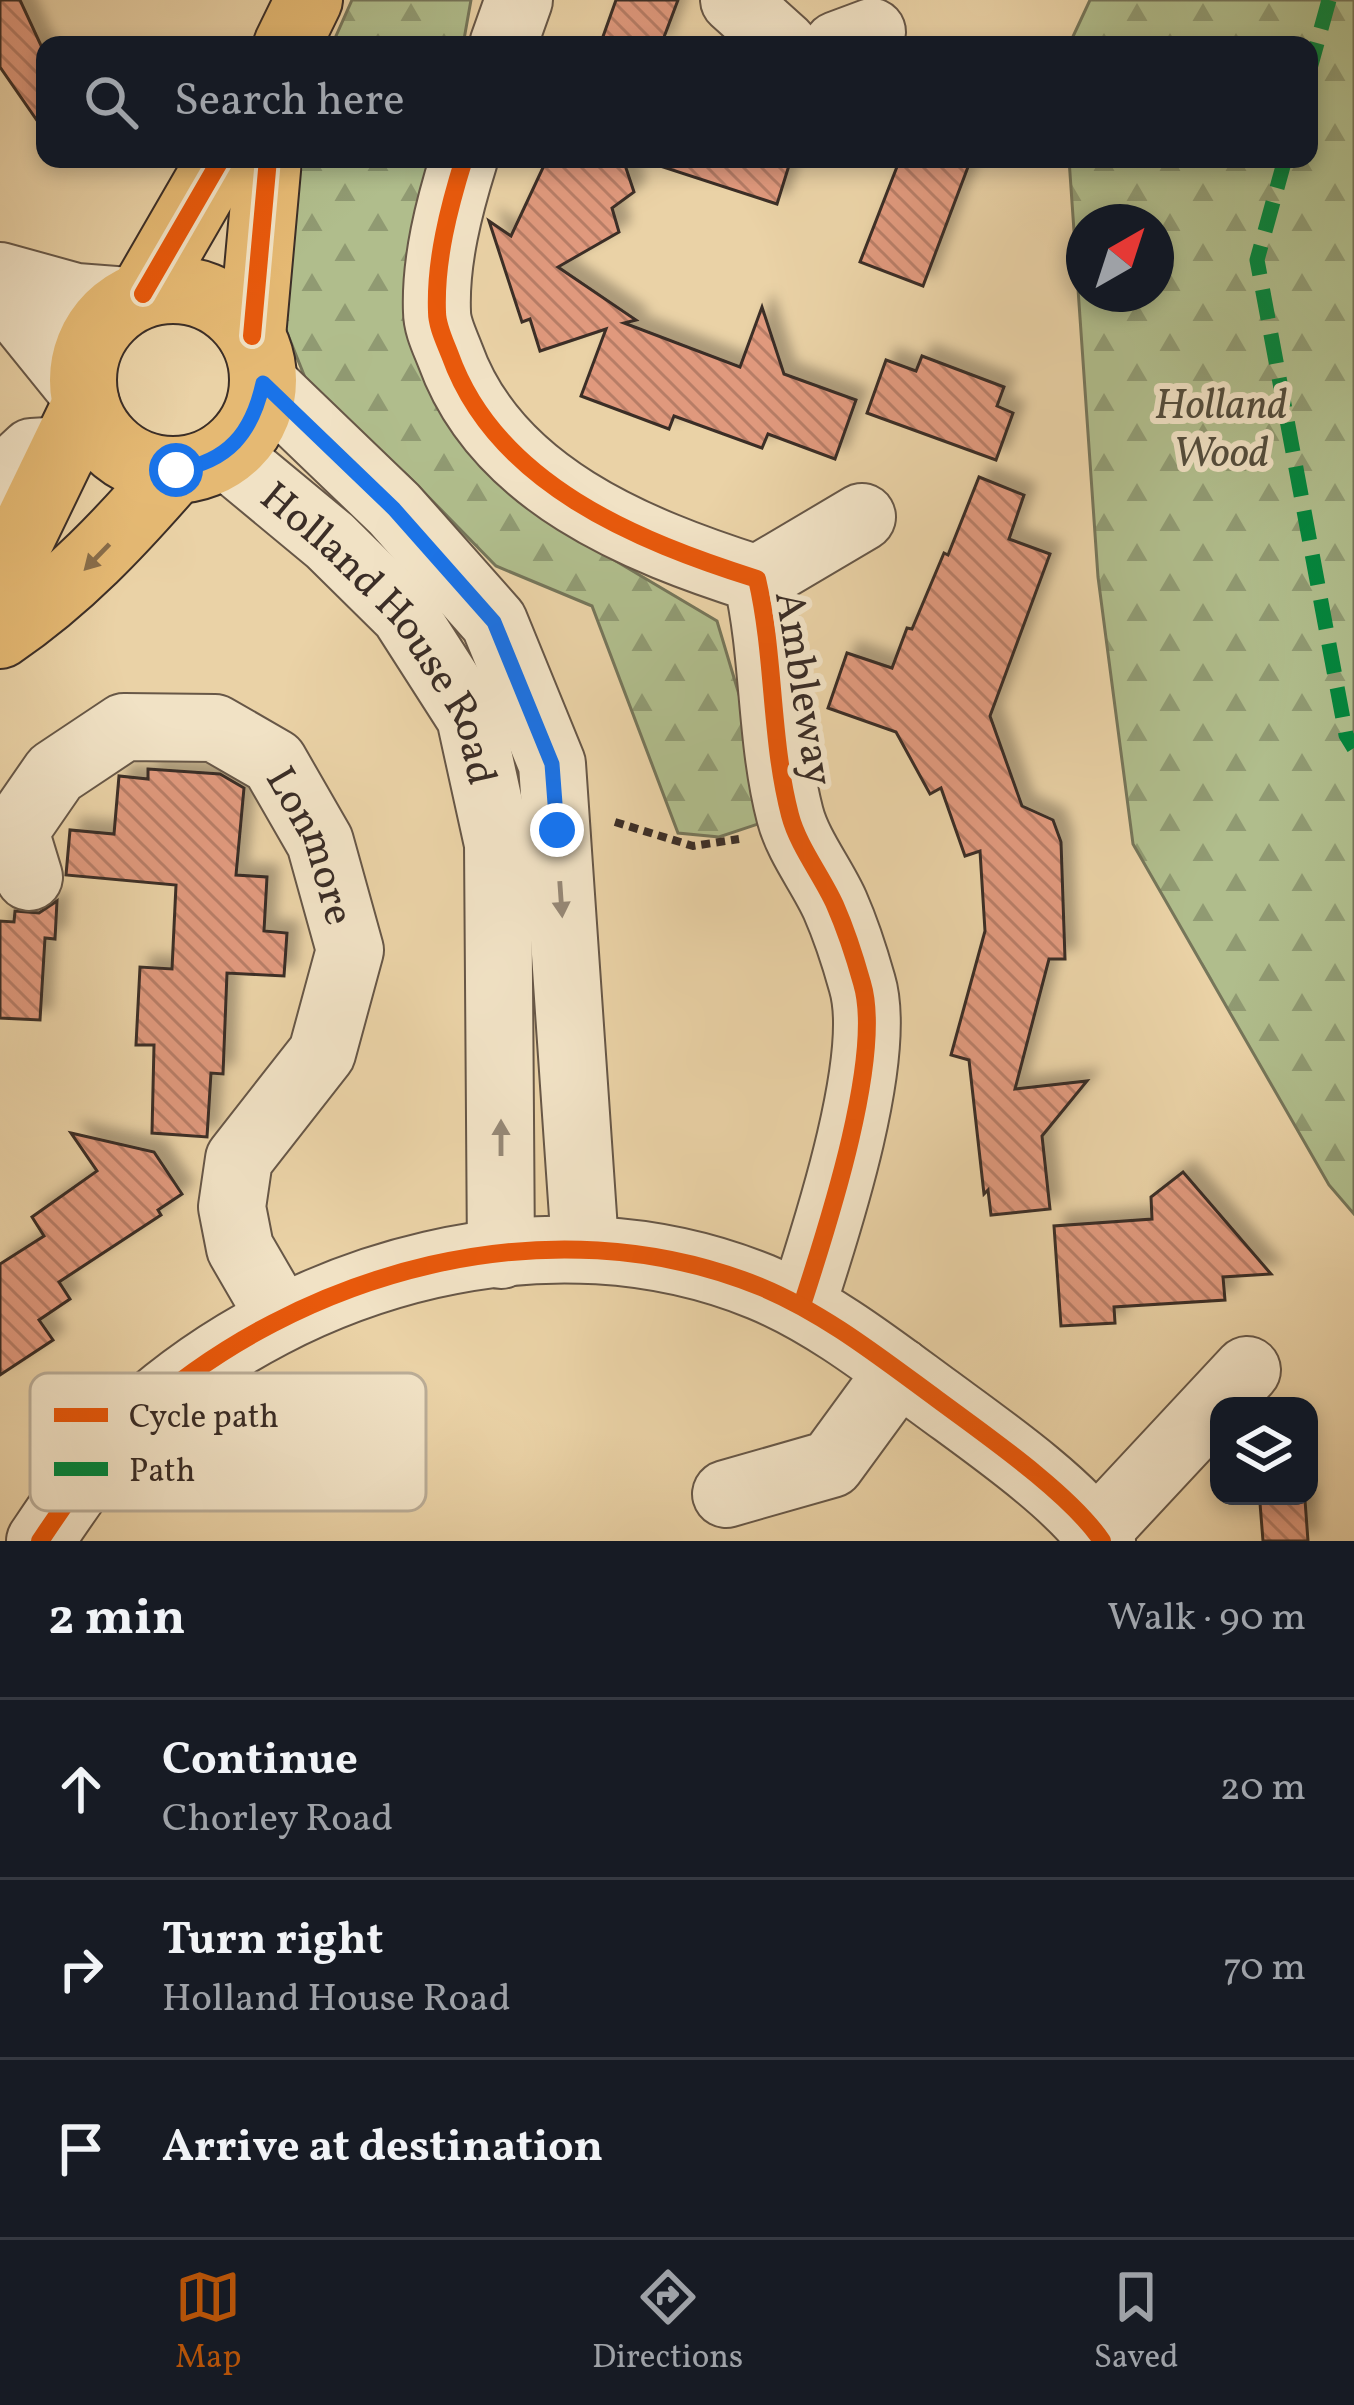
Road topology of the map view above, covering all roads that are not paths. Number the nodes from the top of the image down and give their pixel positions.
1 (310, 0) edge
2 (519, 0) edge
3 (734, 0) edge
4 (292, 36) edge
5 (505, 36) edge
6 (774, 36) edge
7 (215, 168) edge
8 (268, 168) edge
9 (462, 168) edge
10 (0, 276) edge
11 (0, 290) edge
12 (136, 297) junction
13 (258, 359) junction
14 (77, 414) junction
15 (200, 462) junction
16 (0, 482) edge
17 (862, 517) dead end
18 (757, 579) junction
19 (0, 582) edge
20 (0, 635) edge
21 (28, 877) dead end
22 (585, 1245) junction
23 (501, 1255) junction
24 (802, 1305) junction
25 (280, 1317) junction
26 (1247, 1370) dead end
27 (898, 1371) junction
28 (196, 1373) edge
29 (726, 1495) dead end
30 (63, 1511) edge
31 (1099, 1536) edge
32 (40, 1541) edge

1 - 4 main road
2 - 5 street
3 - 6 street
7 - 12 main road
8 - 13 main road
9 - 18 street, Ambleway
10 - 12 street
11 - 14 street
12 - 13 main road
12 - 14 main road
13 - 15 main road
13 -> 22 street, Holland House Road
14 - 15 main road
14 - 16 street
14 - 19 main road
15 -> 20 main road
23 -> 15 street, Holland House Road
17 - 18 street, Ambleway
18 - 24 street, Ambleway
21 - 25 street, Lonmore
22 - 23 street
22 - 24 street
23 - 25 street
24 - 27 street
25 - 28 street
26 - 31 street
27 - 29 street
27 - 31 street
30 - 32 street

